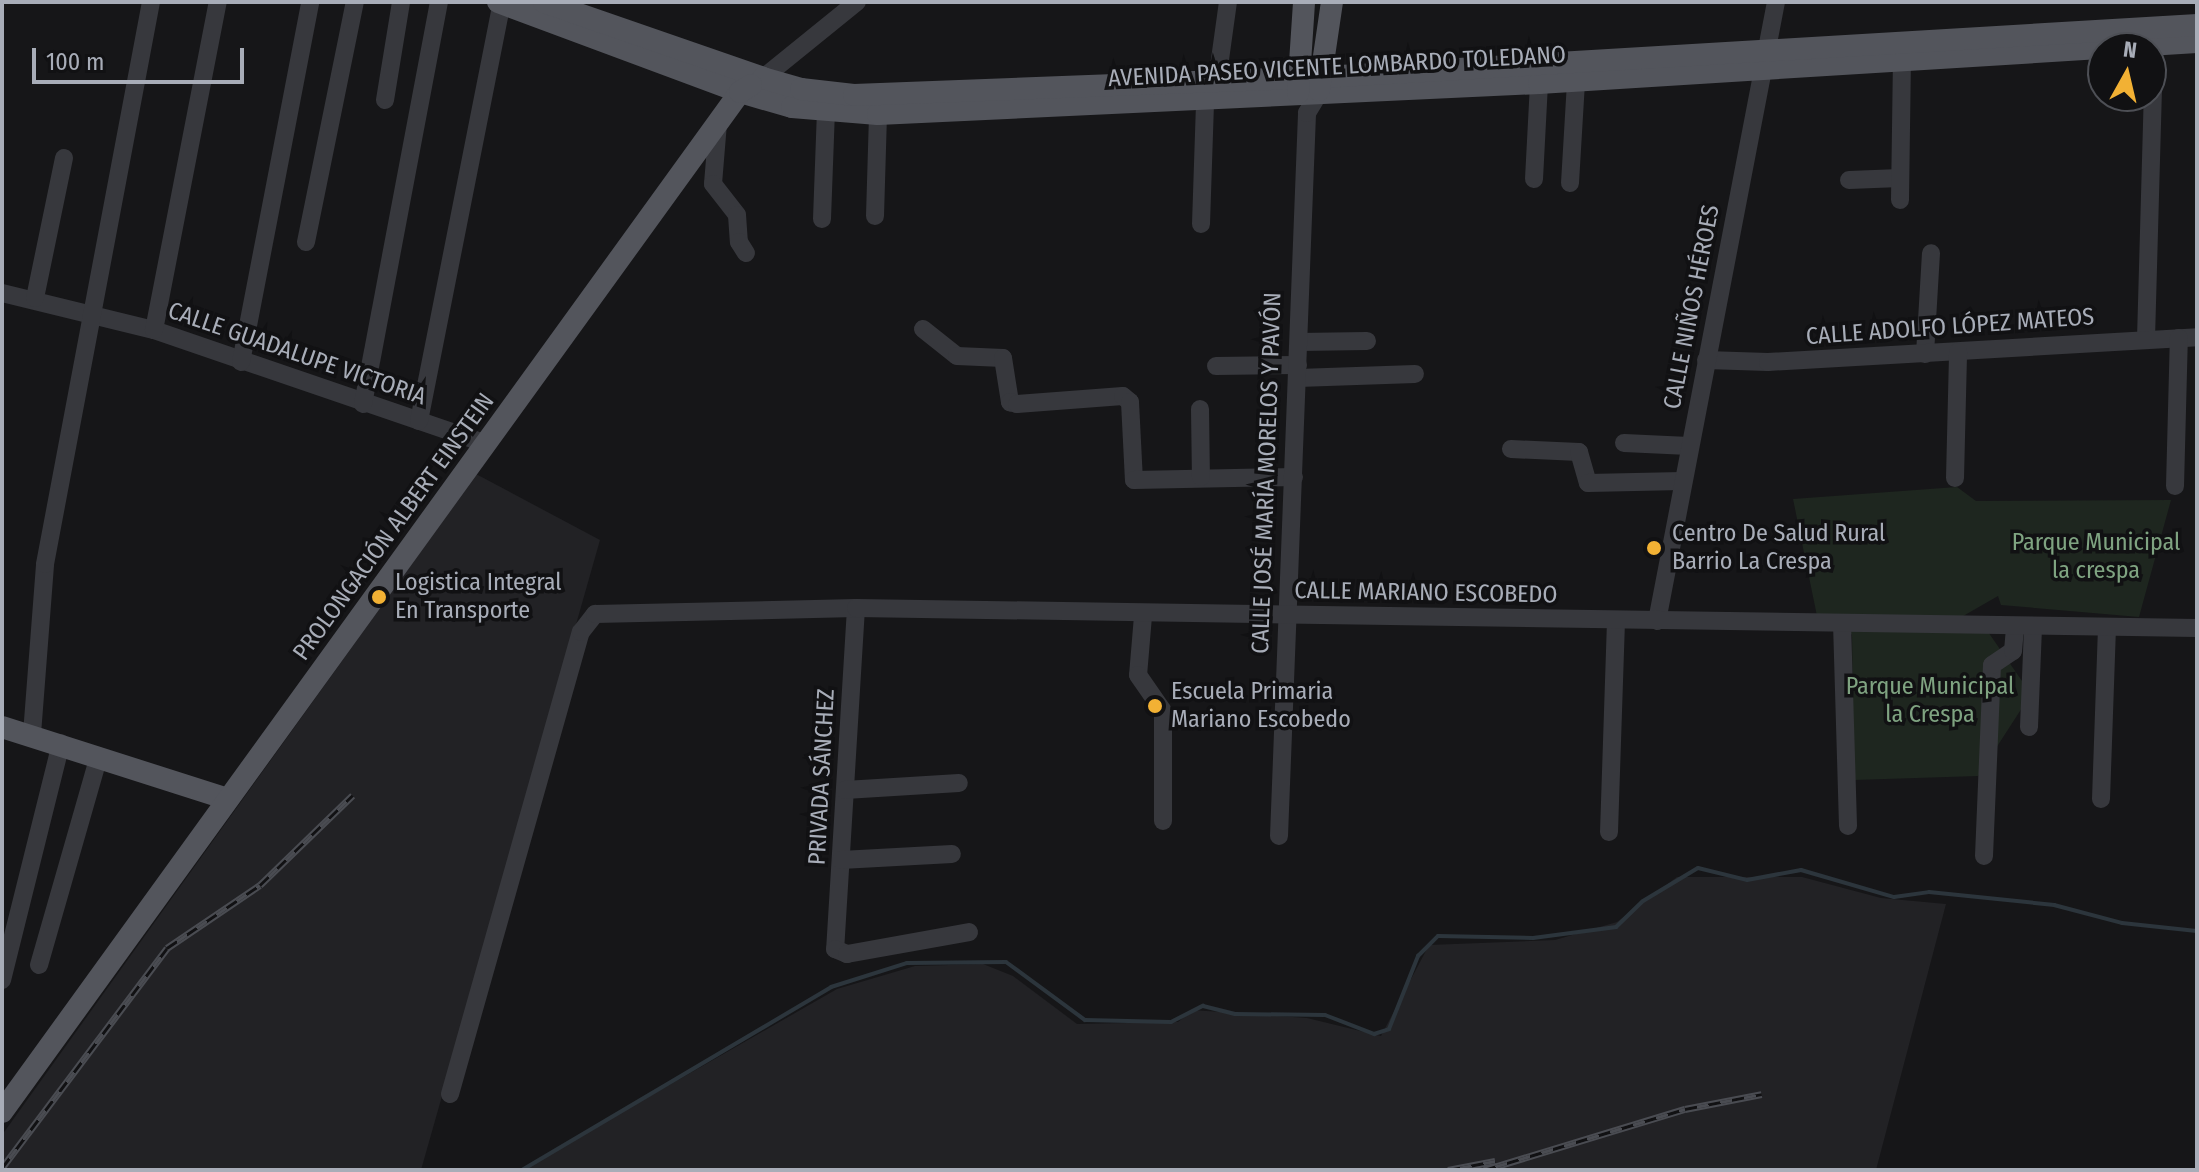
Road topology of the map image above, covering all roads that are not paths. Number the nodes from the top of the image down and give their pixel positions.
1 (151, 2) edge
2 (218, 2) edge
3 (310, 2) edge
4 (355, 2) edge
5 (401, 2) edge
6 (439, 2) edge
7 (544, 2) edge
8 (857, 2) edge
9 (1228, 2) edge
10 (1304, 2) edge
11 (1332, 2) edge
12 (1776, 2) edge
13 (500, 3) edge
14 (2197, 25) edge
15 (2197, 42) edge
16 (2167, 44) edge
17 (2087, 49) edge
18 (1765, 59) junction
19 (1902, 61) junction
20 (763, 78) junction
21 (1576, 81) junction
22 (1539, 83) junction
23 (1211, 91) junction
24 (1309, 91) junction
25 (740, 92) junction
26 (385, 100) dead end
27 (826, 111) junction
28 (2152, 112) edge
29 (878, 114) junction
30 (718, 123) junction
31 (64, 158) dead end
32 (1900, 178) junction
33 (1534, 179) dead end
34 (1849, 180) dead end
35 (1570, 183) dead end
36 (1900, 200) dead end
37 (875, 216) dead end
38 (822, 219) dead end
39 (1201, 224) dead end
40 (306, 242) dead end
41 (746, 253) dead end
42 (1931, 253) dead end
43 (2, 293) edge
44 (35, 298) junction
45 (92, 312) junction
46 (923, 329) dead end
47 (154, 330) junction
48 (2188, 337) edge
49 (2146, 339) junction
50 (1367, 341) dead end
51 (1299, 342) junction
52 (1958, 352) junction
53 (1925, 354) junction
54 (1706, 360) junction
55 (241, 362) junction
56 (1216, 366) dead end
57 (1298, 372) junction
58 (1415, 374) dead end
59 (363, 404) junction
60 (1200, 409) dead end
61 (419, 421) junction
62 (1624, 443) dead end
63 (487, 444) junction
64 (1689, 446) junction
65 (1511, 449) dead end
66 (1201, 477) junction
67 (1294, 477) junction
68 (1955, 478) dead end
69 (1682, 481) junction
70 (2175, 486) dead end
71 (856, 608) junction
72 (1288, 614) junction
73 (1143, 616) junction
74 (1616, 620) junction
75 (1657, 621) junction
76 (1842, 623) junction
77 (2024, 626) junction
78 (2107, 628) junction
79 (2197, 628) edge
80 (2, 727) edge
81 (2029, 727) dead end
82 (32, 734) junction
83 (61, 743) junction
84 (99, 756) junction
85 (959, 783) dead end
86 (845, 790) junction
87 (227, 799) junction
88 (2101, 799) dead end
89 (1163, 821) dead end
90 (1848, 826) dead end
91 (1609, 832) dead end
92 (1279, 836) dead end
93 (952, 854) dead end
94 (1984, 856) dead end
95 (841, 860) junction
96 (969, 932) dead end
97 (39, 965) dead end
98 (2, 980) edge
99 (450, 1094) dead end
100 (2, 1112) edge

1 - 45 street
2 - 47 street
3 - 55 street
4 - 40 street
5 - 26 street
6 - 59 street
7 - 20 main road, AVENIDA PASEO VICENTE LOMBARDO TOLEDANO
8 - 20 street, PROLONGACIÓN ALBERT EINSTEIN
9 - 23 street
10 - 24 main road, CALLE JOSÉ MARÍA MORELOS Y PAVÓN
11 - 24 main road, CALLE JOSÉ MARÍA MORELOS Y PAVÓN
12 - 18 street, CALLE NIÑOS HÉROES
13 - 25 main road, AVENIDA PASEO VICENTE LOMBARDO TOLEDANO
13 - 61 street
14 - 18 main road, AVENIDA PASEO VICENTE LOMBARDO TOLEDANO
15 - 16 main road, AVENIDA PASEO VICENTE LOMBARDO TOLEDANO
17 - 19 main road, AVENIDA PASEO VICENTE LOMBARDO TOLEDANO
18 - 19 main road, AVENIDA PASEO VICENTE LOMBARDO TOLEDANO
18 - 21 main road, AVENIDA PASEO VICENTE LOMBARDO TOLEDANO
18 - 24 main road, AVENIDA PASEO VICENTE LOMBARDO TOLEDANO
18 - 54 street, CALLE NIÑOS HÉROES
19 - 32 street
20 - 23 main road, AVENIDA PASEO VICENTE LOMBARDO TOLEDANO
20 - 25 main road, PROLONGACIÓN ALBERT EINSTEIN
21 - 22 main road, AVENIDA PASEO VICENTE LOMBARDO TOLEDANO
21 - 35 street
22 - 24 main road, AVENIDA PASEO VICENTE LOMBARDO TOLEDANO
22 - 33 street
23 - 24 main road, AVENIDA PASEO VICENTE LOMBARDO TOLEDANO
23 - 29 main road, AVENIDA PASEO VICENTE LOMBARDO TOLEDANO
23 - 39 street
24 - 51 street, CALLE JOSÉ MARÍA MORELOS Y PAVÓN
25 - 27 main road, AVENIDA PASEO VICENTE LOMBARDO TOLEDANO
25 - 30 main road, PROLONGACIÓN ALBERT EINSTEIN
27 - 29 main road, AVENIDA PASEO VICENTE LOMBARDO TOLEDANO
27 - 38 street
28 - 49 street
29 - 37 street
30 - 41 street
30 - 63 main road, PROLONGACIÓN ALBERT EINSTEIN
31 - 44 street
32 - 34 street
32 - 36 street
42 - 53 street
43 - 44 street, CALLE GUADALUPE VICTORIA
44 - 45 street, CALLE GUADALUPE VICTORIA
45 - 47 street, CALLE GUADALUPE VICTORIA
45 - 82 street
46 - 66 street
47 - 55 street, CALLE GUADALUPE VICTORIA
48 - 49 street, CALLE ADOLFO LÓPEZ MATEOS
48 - 70 street
49 - 52 street, CALLE ADOLFO LÓPEZ MATEOS
50 - 51 street
51 - 57 street, CALLE JOSÉ MARÍA MORELOS Y PAVÓN
52 - 53 street, CALLE ADOLFO LÓPEZ MATEOS
52 - 68 street
53 - 54 street, CALLE ADOLFO LÓPEZ MATEOS
54 - 64 street, CALLE NIÑOS HÉROES
55 - 59 street, CALLE GUADALUPE VICTORIA
56 - 57 street
57 - 58 street
57 - 67 street, CALLE JOSÉ MARÍA MORELOS Y PAVÓN
59 - 61 street, CALLE GUADALUPE VICTORIA
60 - 66 street
61 - 63 street, CALLE GUADALUPE VICTORIA
62 - 64 street
63 - 87 main road, PROLONGACIÓN ALBERT EINSTEIN
64 - 69 street, CALLE NIÑOS HÉROES
65 - 69 street
66 - 67 street
67 - 72 street, CALLE JOSÉ MARÍA MORELOS Y PAVÓN
69 - 75 street, CALLE NIÑOS HÉROES
71 - 73 street, CALLE MARIANO ESCOBEDO
71 - 86 street, PRIVADA SÁNCHEZ
71 - 99 street, CALLE MARIANO ESCOBEDO
72 - 73 street, CALLE MARIANO ESCOBEDO
72 - 74 street, CALLE MARIANO ESCOBEDO
72 - 92 street, CALLE JOSÉ MARÍA MORELOS Y PAVÓN
73 - 89 street
74 - 75 street, CALLE MARIANO ESCOBEDO
74 - 91 street
75 - 76 street, CALLE MARIANO ESCOBEDO
76 - 77 street, CALLE MARIANO ESCOBEDO
76 - 90 street
77 - 78 street, CALLE MARIANO ESCOBEDO
77 - 81 street
77 - 94 street
78 - 79 street, CALLE MARIANO ESCOBEDO
78 - 88 street
80 - 82 main road
82 - 83 main road
83 - 84 main road
83 - 98 street
84 - 87 main road
84 - 97 street
85 - 86 street
86 - 95 street, PRIVADA SÁNCHEZ
87 - 100 main road, PROLONGACIÓN ALBERT EINSTEIN
93 - 95 street
95 - 96 street, PRIVADA SÁNCHEZ

